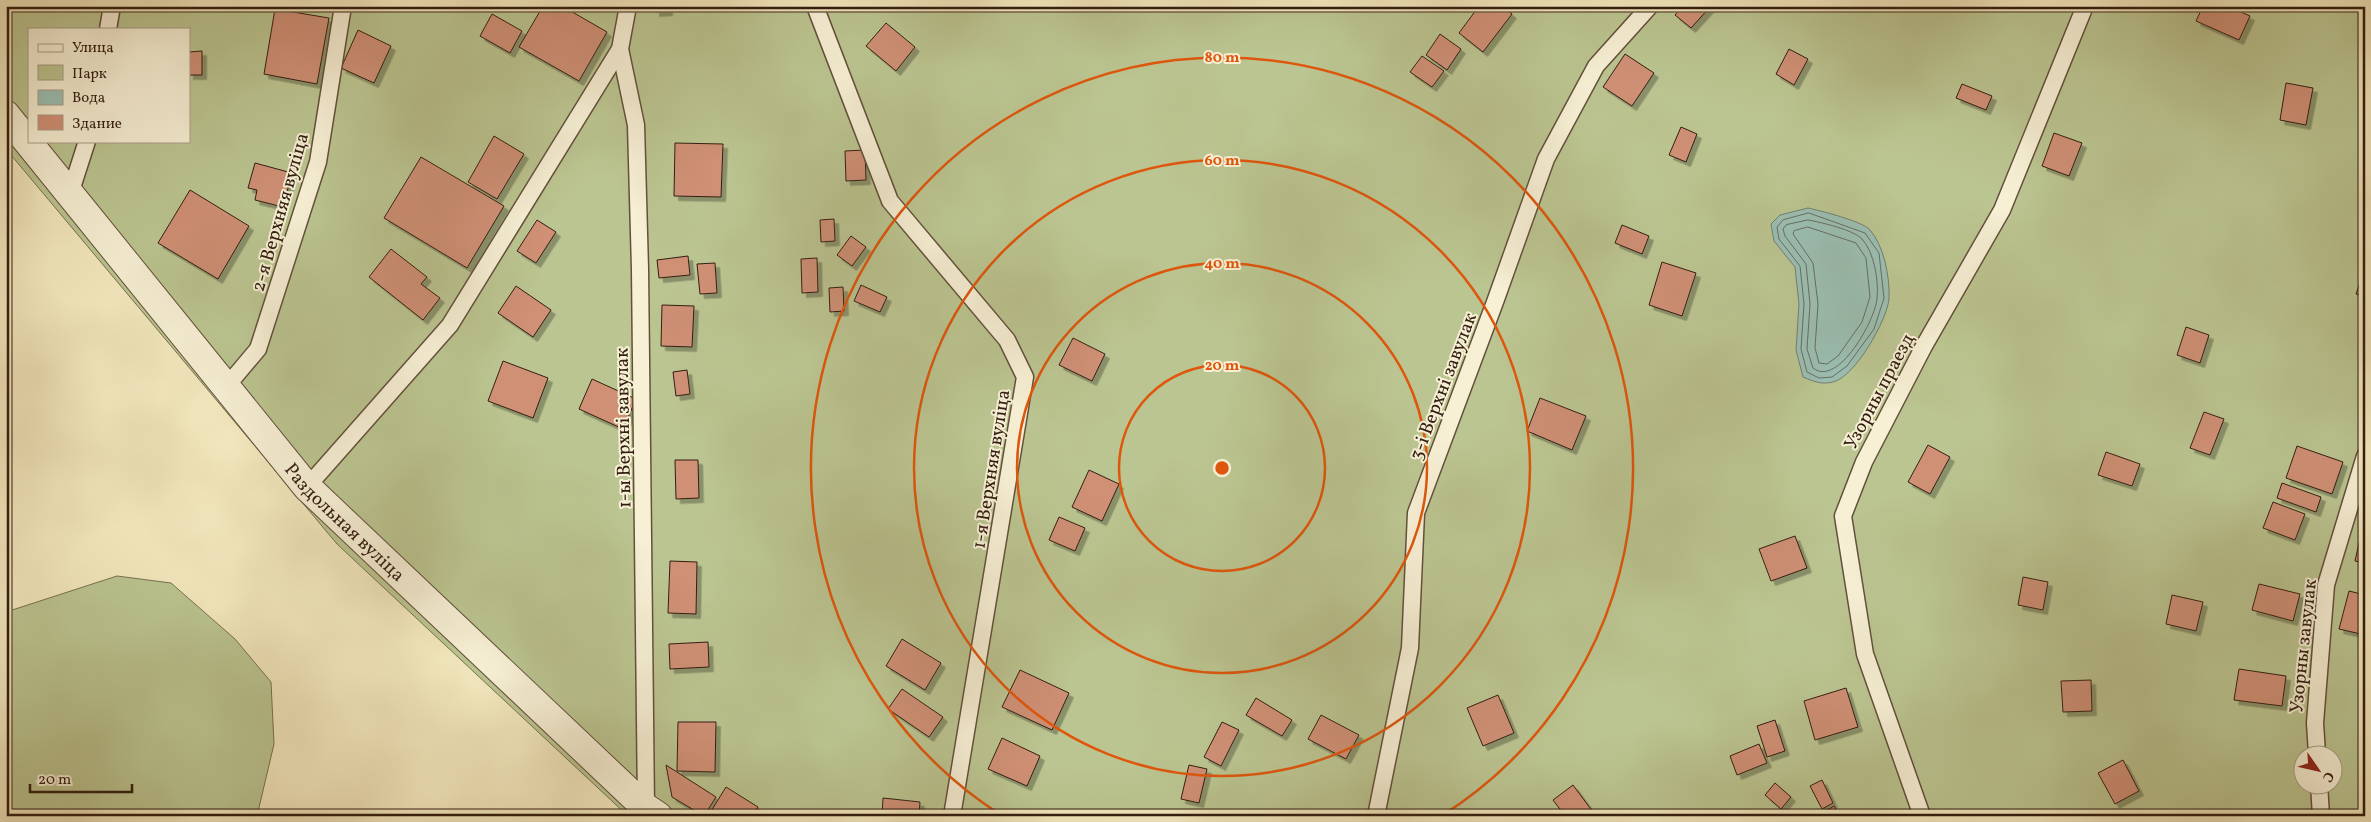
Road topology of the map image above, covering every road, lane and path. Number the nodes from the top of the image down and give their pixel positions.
1 (112, 6) edge
2 (343, 6) edge
3 (628, 6) edge
4 (815, 6) edge
5 (1650, 6) edge
6 (2085, 6) edge
7 (108, 28) edge
8 (620, 49) junction
9 (6, 115) edge
10 (87, 142) edge
11 (70, 194) junction
12 (226, 387) junction
13 (2365, 456) edge
14 (307, 487) junction
15 (2316, 744) edge
16 (2320, 794) edge
17 (652, 812) edge
18 (952, 816) edge
19 (1376, 816) edge
20 (1922, 816) edge
21 (2321, 816) edge

1 - 7 lane
2 - 12 lane, 2-я Верхняя вуліца
3 - 8 lane, 1-ы Верхні завулак
4 - 18 lane, 1-я Верхняя вуліца
5 - 19 lane, 3-і Верхні завулак
6 - 20 lane, Узорны праезд
8 - 14 lane, 1-ы Верхні завулак
8 - 17 lane, 1-ы Верхні завулак
9 - 11 street, Раздольная вуліца
10 - 11 lane
11 - 12 street, Раздольная вуліца
12 - 14 street, Раздольная вуліца
13 - 15 lane, Узорны завулак
14 - 17 street, Раздольная вуліца
16 - 21 lane

